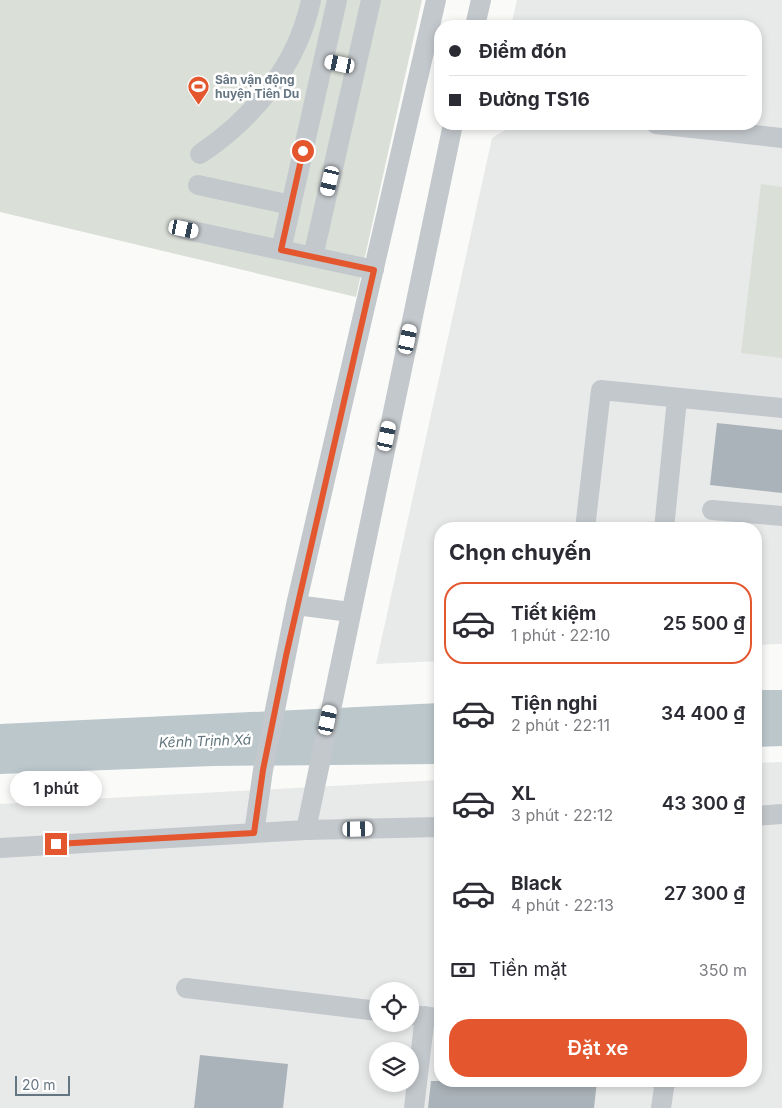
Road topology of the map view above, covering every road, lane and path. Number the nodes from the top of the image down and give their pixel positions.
1 (311, 0) edge
2 (337, 0) edge
3 (370, 0) edge
4 (436, 0) edge
5 (481, 0) edge
6 (476, 20) edge
7 (324, 61) junction
8 (356, 68) junction
9 (452, 130) edge
10 (710, 130) edge
11 (782, 138) edge
12 (200, 154) dead end
13 (198, 185) dead end
14 (291, 205) junction
15 (184, 229) dead end
16 (281, 250) junction
17 (313, 257) junction
18 (374, 270) junction
19 (677, 399) junction
20 (782, 408) edge
21 (712, 510) dead end
22 (782, 516) edge
23 (586, 522) edge
24 (665, 522) edge
25 (296, 605) junction
26 (350, 612) junction
27 (782, 814) edge
28 (762, 815) edge
29 (434, 827) edge
30 (306, 830) junction
31 (254, 833) junction
32 (0, 848) edge
33 (186, 988) dead end
34 (369, 1010) edge
35 (425, 1016) edge
36 (663, 1087) edge
37 (414, 1108) edge
38 (661, 1108) edge

1 - 12 street
2 - 7 street
3 - 8 street
4 - 18 street
5 - 6 street
7 - 8 street
7 - 14 street
8 - 17 street
9 - 26 street
10 - 11 street
13 - 14 street
14 - 16 street
15 - 16 street
16 - 17 street
17 - 18 street
18 - 25 street
19 - 20 street
19 - 23 street
19 - 24 street
21 - 22 street
25 - 26 street
25 - 31 street
26 - 30 street
27 - 28 street
29 - 30 street
30 - 31 street
31 - 32 street
33 - 34 street
35 - 37 street
36 - 38 street

